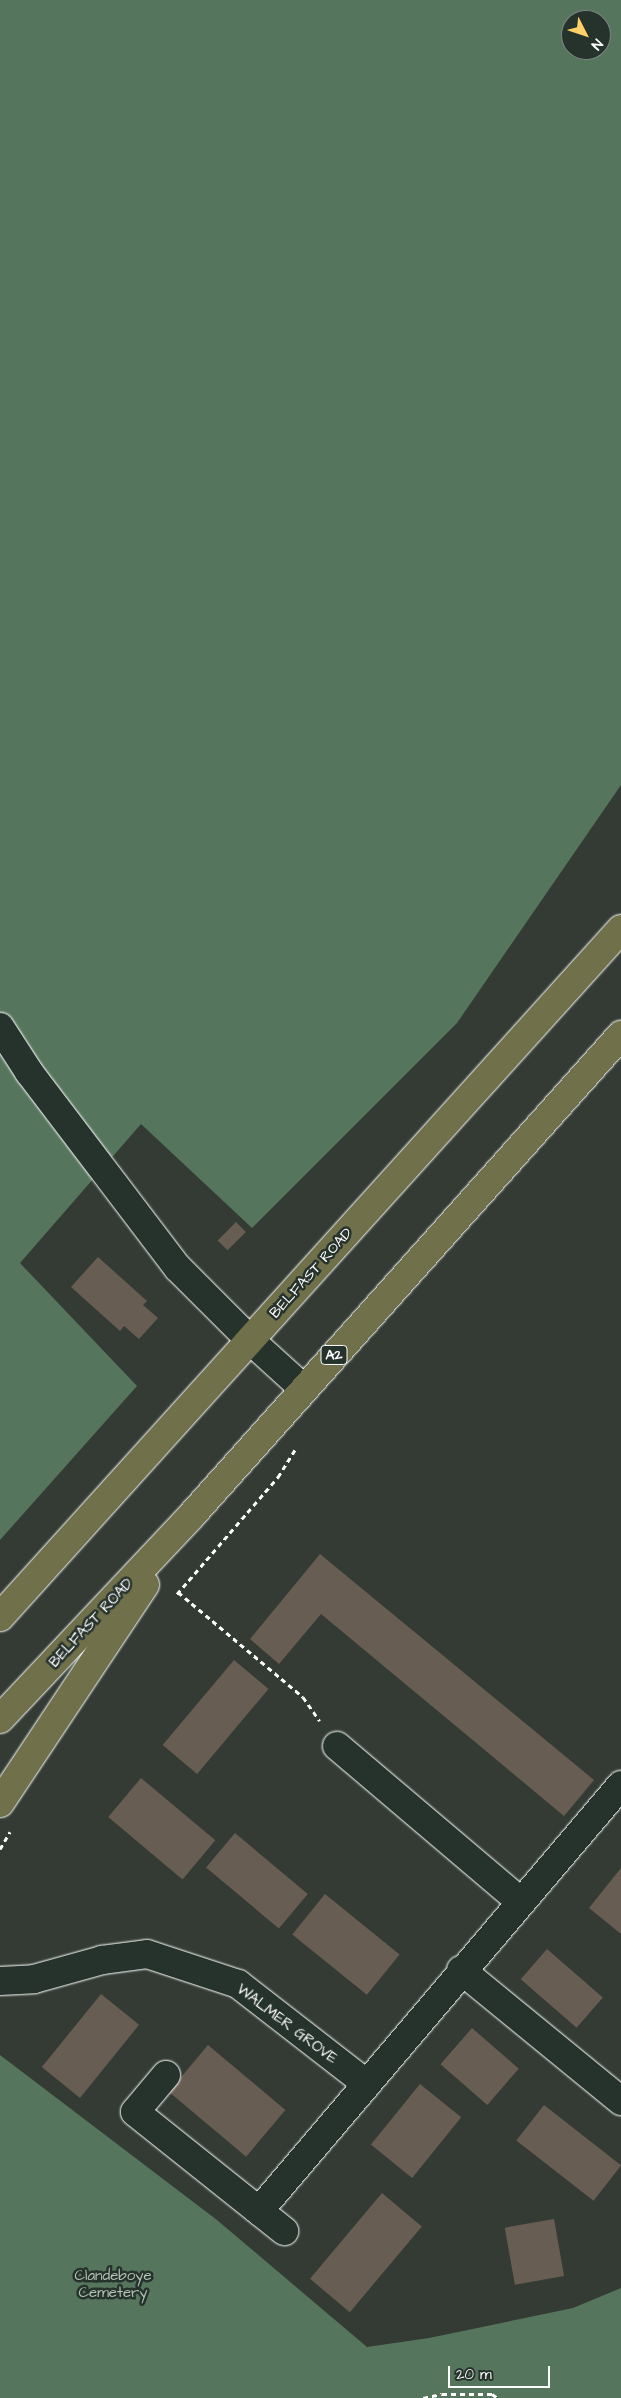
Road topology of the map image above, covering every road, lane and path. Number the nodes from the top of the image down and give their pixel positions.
1 (621, 928) edge
2 (0, 1027) edge
3 (621, 1035) edge
4 (250, 1340) junction
5 (304, 1389) junction
6 (297, 1448) dead end
7 (192, 1515) junction
8 (178, 1592) junction
9 (173, 1598) dead end
10 (0, 1617) edge
11 (0, 1719) edge
12 (337, 1746) joint
13 (621, 1785) edge
14 (8, 1814) edge
15 (0, 1849) edge
16 (520, 1901) junction
17 (461, 1970) junction
18 (0, 1981) edge
19 (166, 2075) dead end
20 (367, 2084) junction
21 (621, 2101) edge
22 (259, 2212) junction
23 (284, 2231) dead end
24 (423, 2398) edge
25 (498, 2398) edge

1 - 4 highway, BELFAST ROAD
2 - 4 street
3 - 5 highway, BELFAST ROAD / A2
4 - 5 street
4 - 10 highway, BELFAST ROAD
5 - 7 highway, BELFAST ROAD / A2
6 - 8 path
7 - 11 highway, BELFAST ROAD / A2
7 - 14 highway
8 - 9 path
8 - 12 path
12 - 16 street
13 - 16 street
14 - 15 path
16 - 17 street
17 - 20 street
17 - 21 street
18 - 20 street, WALMER GROVE
19 - 22 street
20 - 22 street
22 - 23 street
24 - 25 path

